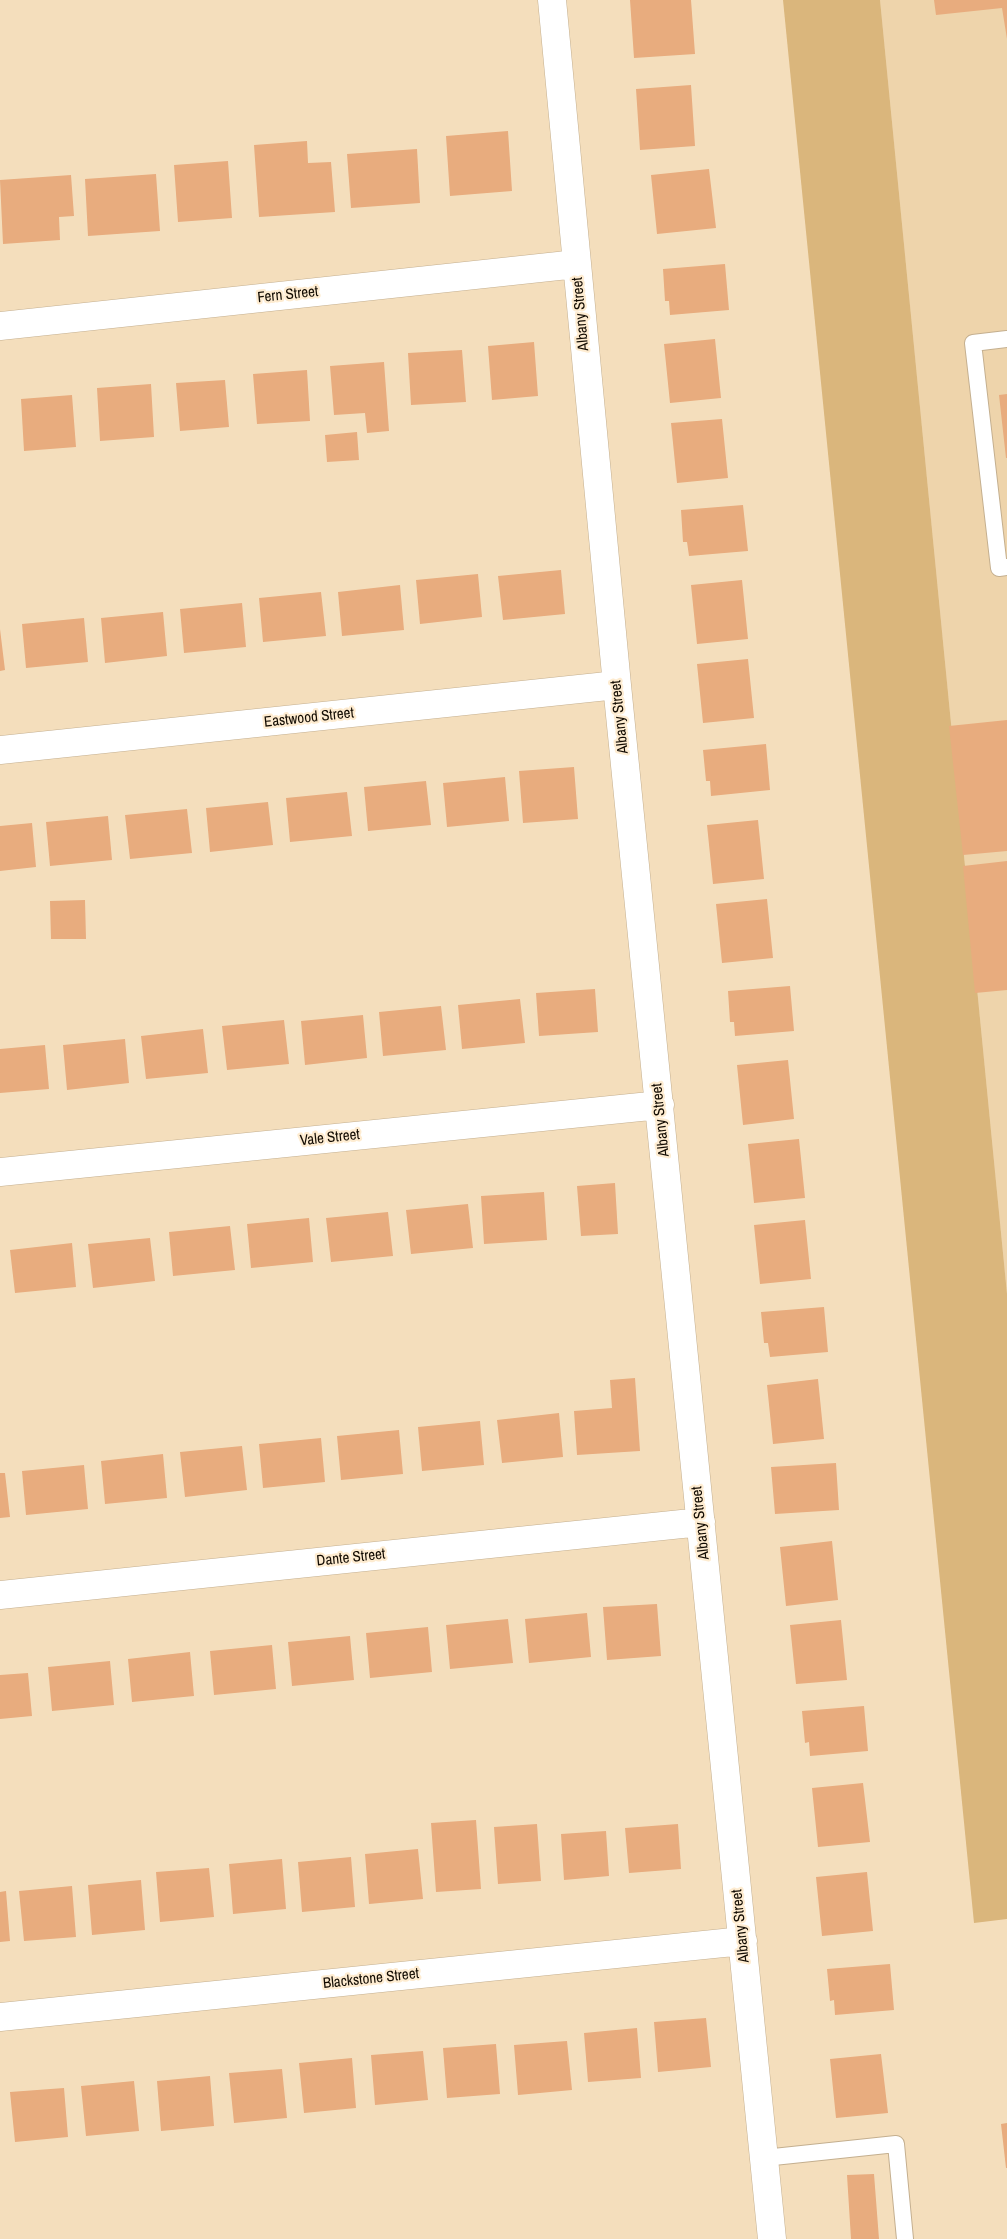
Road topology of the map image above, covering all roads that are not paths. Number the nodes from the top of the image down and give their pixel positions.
1 (552, 0) edge
2 (577, 264) junction
3 (0, 326) edge
4 (1007, 339) edge
5 (1007, 567) edge
6 (617, 685) junction
7 (0, 750) edge
8 (660, 1105) junction
9 (0, 1172) edge
10 (701, 1522) junction
11 (0, 1595) edge
12 (743, 1941) junction
13 (0, 2017) edge
14 (764, 2158) junction
15 (772, 2239) edge
16 (905, 2239) edge

1 - 2 street, Albany Street
2 - 3 street, Fern Street
2 - 6 street, Albany Street
4 - 5 lane
6 - 7 street, Eastwood Street
6 - 8 street, Albany Street
8 - 9 street, Vale Street
8 - 10 street, Albany Street
10 - 11 street, Dante Street
10 - 12 street, Albany Street
12 - 13 street, Blackstone Street
12 - 14 street, Albany Street
14 - 15 street, Albany Street
14 - 16 lane

